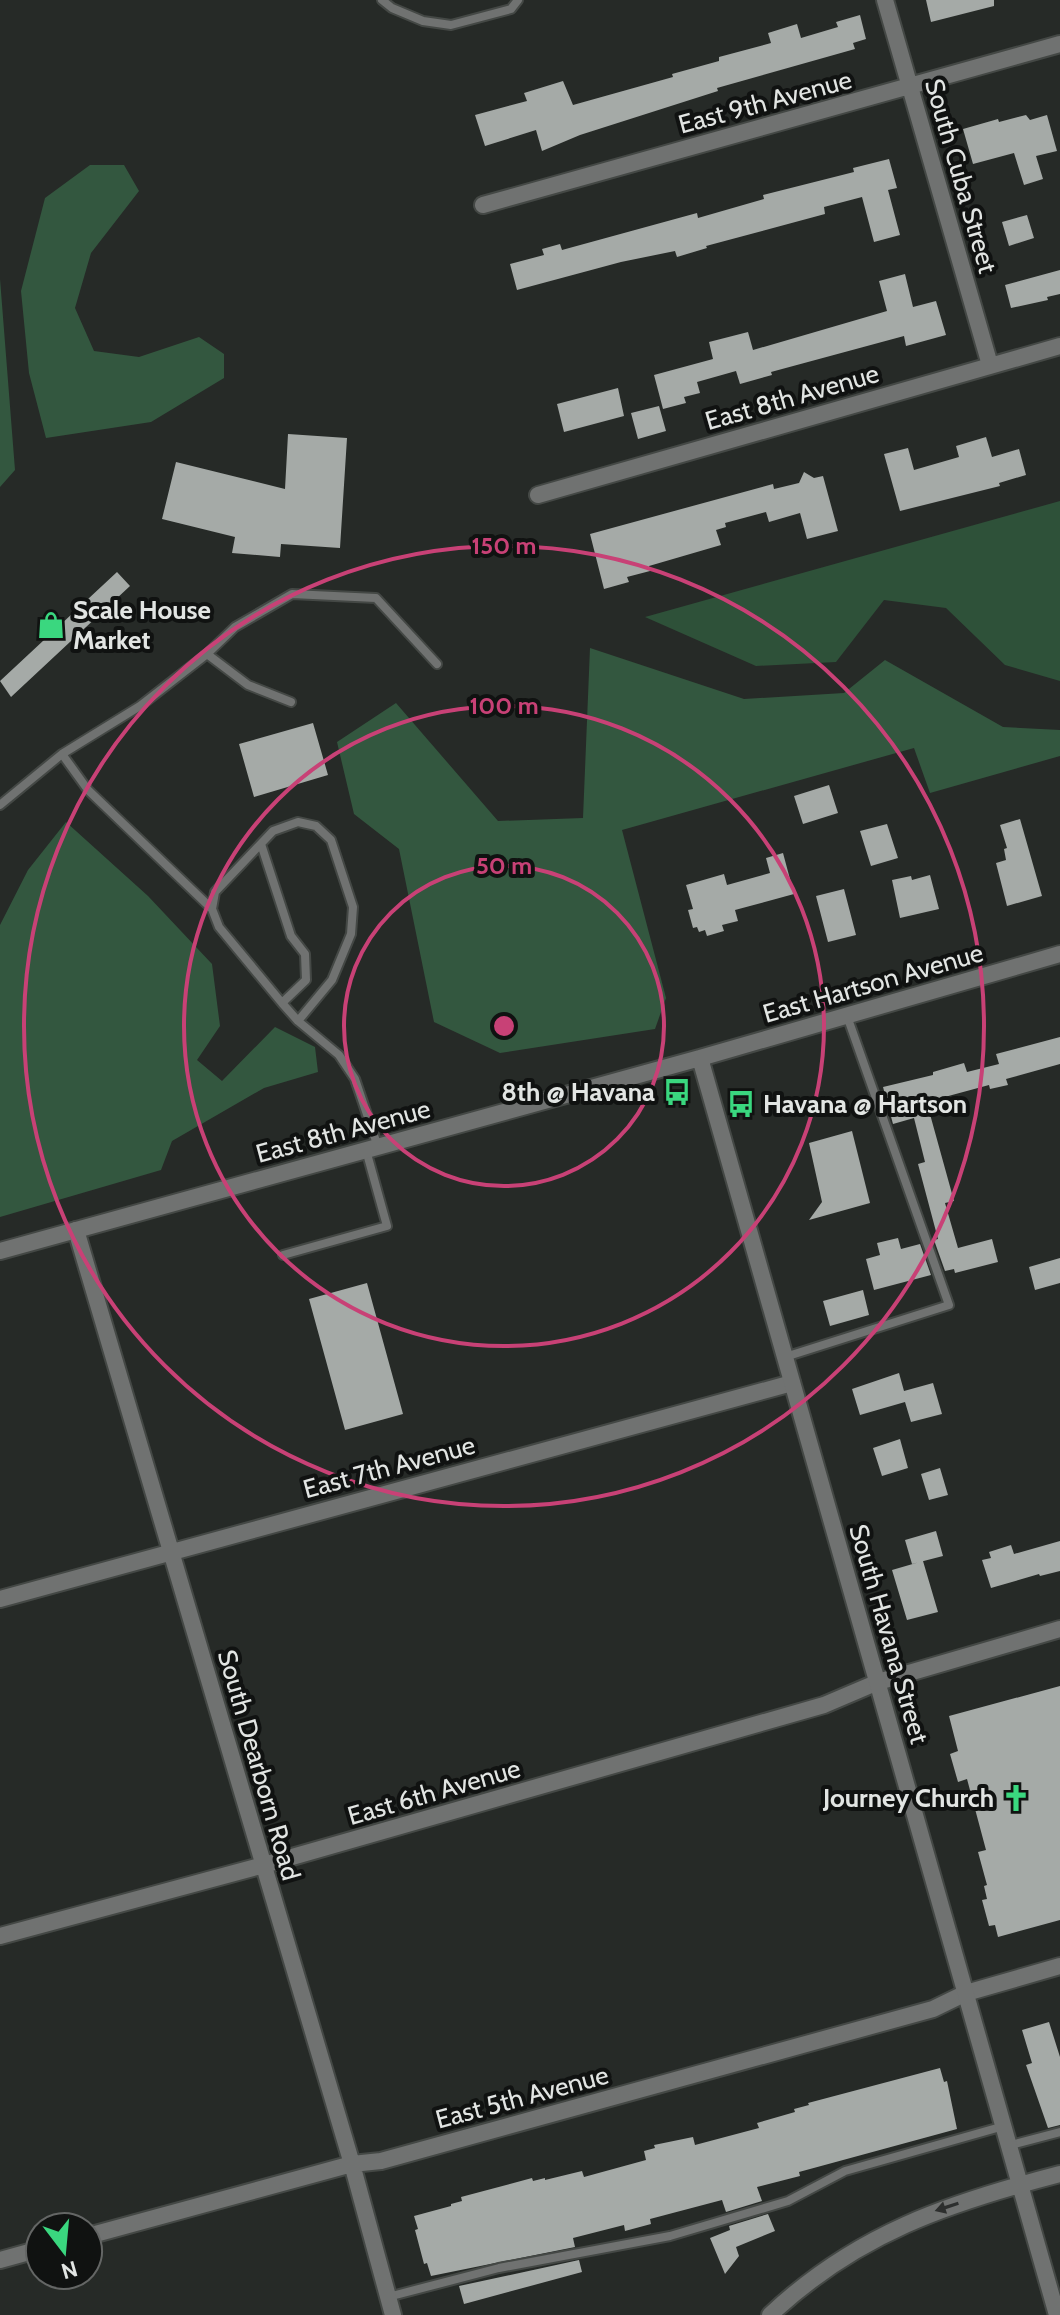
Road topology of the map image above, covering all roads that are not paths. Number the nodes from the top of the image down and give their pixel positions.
1 (382, 0) edge
2 (518, 0) edge
3 (885, 0) edge
4 (1060, 44) edge
5 (910, 86) junction
6 (483, 205) dead end
7 (1060, 346) edge
8 (990, 365) junction
9 (538, 495) dead end
10 (207, 654) junction
11 (437, 664) dead end
12 (291, 702) dead end
13 (62, 754) junction
14 (0, 805) edge
15 (261, 844) junction
16 (212, 909) junction
17 (1060, 954) edge
18 (282, 1003) junction
19 (847, 1016) junction
20 (298, 1021) junction
21 (700, 1058) junction
22 (372, 1148) junction
23 (76, 1230) junction
24 (0, 1251) edge
25 (283, 1255) dead end
26 (785, 1357) junction
27 (792, 1383) junction
28 (172, 1551) junction
29 (0, 1599) edge
30 (1060, 1629) edge
31 (878, 1682) junction
32 (264, 1865) junction
33 (0, 1936) edge
34 (1060, 1966) edge
35 (966, 1993) junction
36 (1005, 2126) junction
37 (1060, 2132) edge
38 (1011, 2145) junction
39 (352, 2164) junction
40 (1060, 2174) edge
41 (1021, 2184) junction
42 (104, 2232) edge
43 (24, 2253) edge
44 (0, 2260) edge
45 (388, 2297) junction
46 (393, 2315) edge
47 (770, 2315) edge
48 (1057, 2315) edge

1 - 2 lane
3 - 5 street, South Cuba Street
4 - 5 street, East 9th Avenue
5 - 6 street, East 9th Avenue
5 - 8 street, South Cuba Street
7 - 8 street, East 8th Avenue
8 - 9 street, East 8th Avenue
10 - 11 lane
10 - 12 lane
10 - 13 lane
13 - 14 lane
13 - 16 lane
15 - 16 lane
15 - 18 lane
15 - 20 lane
16 - 18 lane
17 - 19 street, East Hartson Avenue
18 - 20 lane
19 - 21 street, East Hartson Avenue
19 - 26 lane
20 - 22 lane
21 - 22 street, East 8th Avenue
21 - 26 street, South Havana Street
22 - 23 street, East 8th Avenue
22 - 25 lane
23 - 24 street, East 8th Avenue
23 - 28 street, South Dearborn Road
26 - 27 street, South Havana Street
27 - 28 street, East 7th Avenue
27 - 31 street, South Havana Street
28 - 29 street, East 7th Avenue
28 - 32 street, South Dearborn Road
30 - 31 street
31 - 32 street, East 6th Avenue
31 - 35 street, South Havana Street
32 - 33 street, East 6th Avenue
32 - 39 street, South Dearborn Road
34 - 35 street, East 5th Avenue
35 - 36 street, South Havana Street
35 - 39 street, East 5th Avenue
36 - 38 street, South Havana Street
36 - 45 lane
37 - 38 lane
38 - 41 street, South Havana Street
39 - 42 street, East 5th Avenue
39 - 45 street, South Dearborn Road
40 - 41 street
41 -> 47 street
41 - 48 street, South Havana Street
43 - 44 street
45 - 46 street, South Dearborn Road

